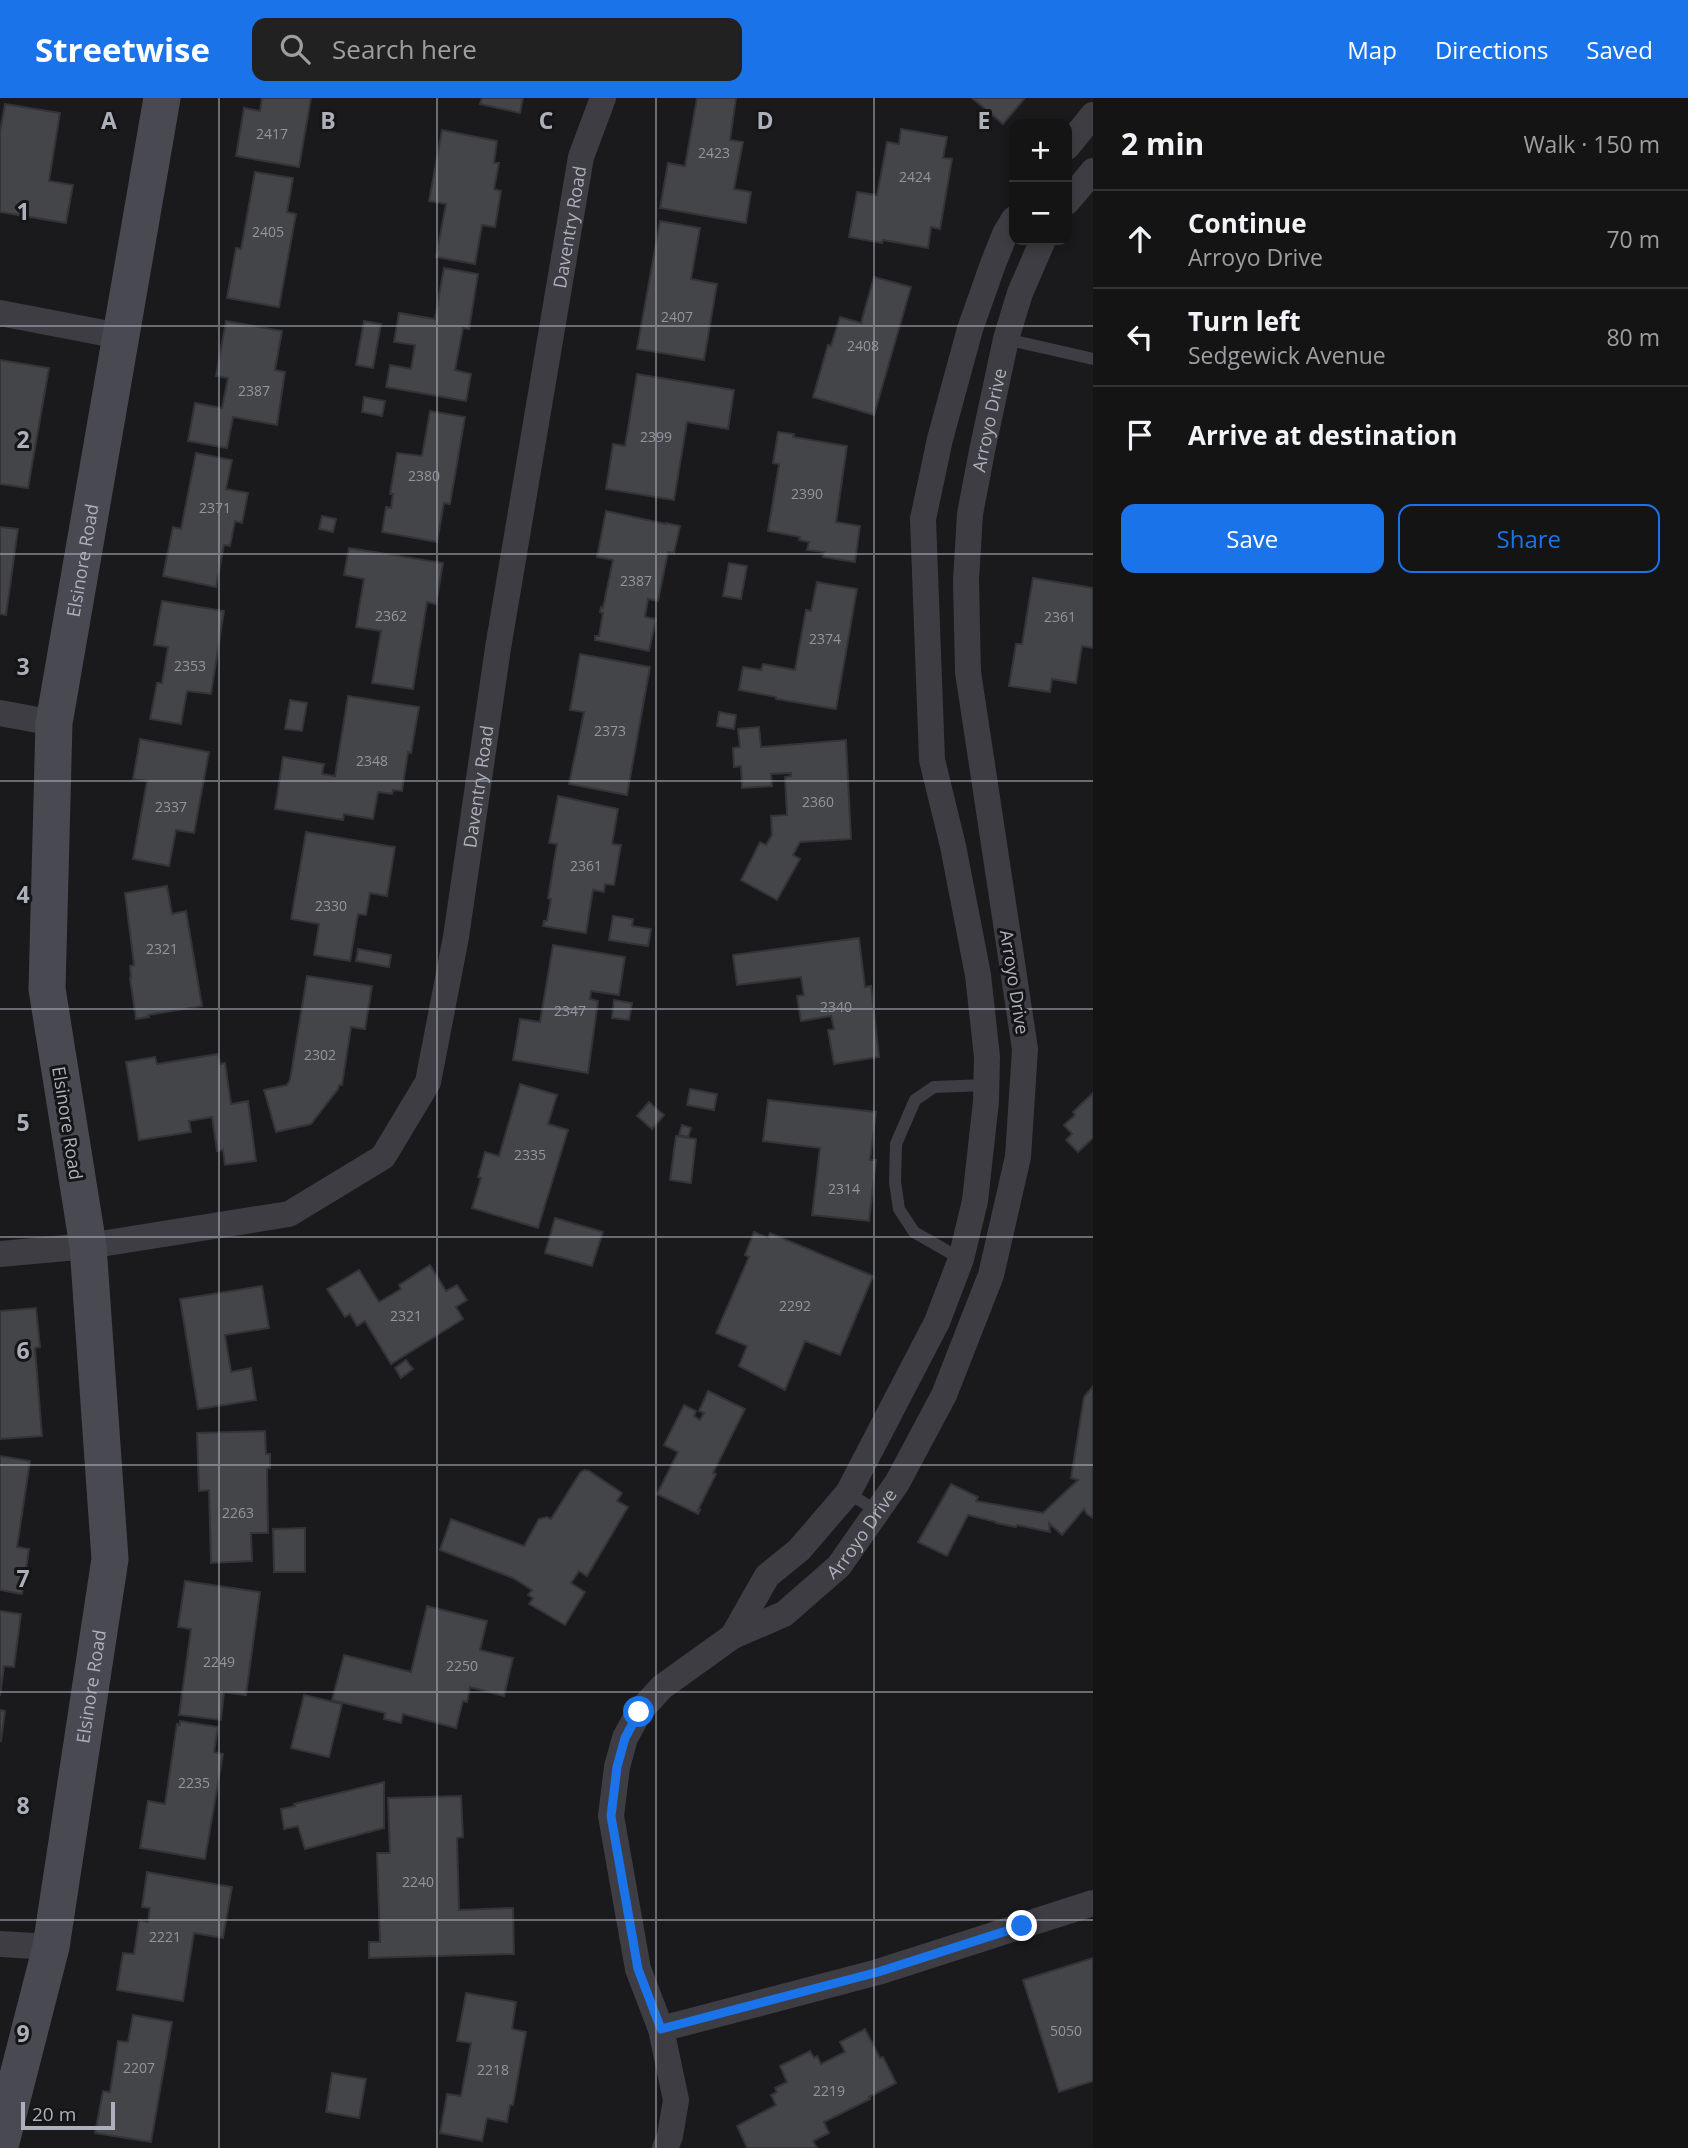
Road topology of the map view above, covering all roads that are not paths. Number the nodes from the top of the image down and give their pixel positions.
1 (162, 98) edge
2 (603, 98) edge
3 (1093, 115) edge
4 (1072, 142) edge
5 (1093, 171) edge
6 (1072, 196) edge
7 (1009, 227) edge
8 (1040, 245) edge
9 (0, 313) edge
10 (120, 336) junction
11 (1006, 339) junction
12 (1093, 359) edge
13 (0, 713) edge
14 (54, 723) junction
15 (986, 1085) junction
16 (88, 1246) junction
17 (0, 1254) edge
18 (961, 1259) junction
19 (848, 1493) junction
20 (877, 1511) junction
21 (733, 1636) junction
22 (1093, 1903) edge
23 (0, 1944) edge
24 (51, 1947) junction
25 (661, 2029) junction
26 (0, 2146) edge
27 (664, 2148) edge

1 - 10 street, Elsinore Road
2 - 16 street, Daventry Road
3 - 4 street
5 - 6 street
7 - 15 street, Arroyo Drive
8 - 11 street, Arroyo Drive
9 - 10 street
10 - 14 street, Elsinore Road
11 - 12 lane
11 - 20 street, Arroyo Drive
13 - 14 street
14 - 16 street, Elsinore Road
15 - 18 street, Arroyo Drive
15 - 18 lane
16 - 17 street, Daventry Road
16 - 24 street, Elsinore Road
18 - 19 street, Arroyo Drive
19 - 20 lane
19 - 21 street, Arroyo Drive
20 - 21 street, Arroyo Drive
21 - 25 street, Arroyo Drive
22 - 25 street
23 - 24 street
24 - 26 street, Elsinore Road
25 - 27 street, Arroyo Drive

